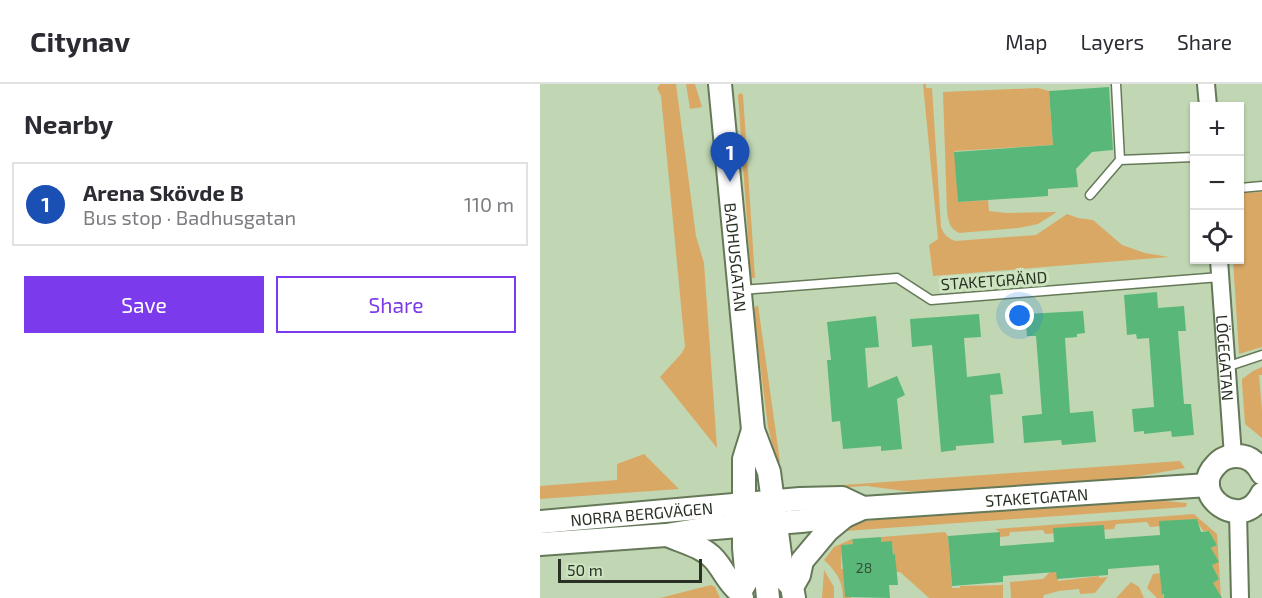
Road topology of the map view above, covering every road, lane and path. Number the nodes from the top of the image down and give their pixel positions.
1 (720, 84) edge
2 (1116, 84) edge
3 (1206, 84) edge
4 (1208, 102) edge
5 (1190, 157) edge
6 (1120, 160) junction
7 (1262, 186) edge
8 (1244, 188) edge
9 (1090, 195) dead end
10 (1219, 264) edge
11 (1220, 278) junction
12 (740, 290) junction
13 (1262, 355) edge
14 (1226, 367) junction
15 (1233, 456) junction
16 (1262, 473) edge
17 (1208, 485) junction
18 (1262, 494) edge
19 (854, 512) junction
20 (1238, 512) junction
21 (760, 516) junction
22 (540, 522) edge
23 (666, 535) junction
24 (540, 544) edge
25 (1240, 571) junction
26 (793, 592) edge
27 (741, 595) edge
28 (768, 598) edge
29 (1240, 598) edge
30 (1248, 598) edge

1 - 12 street, BADHUSGATAN
2 - 6 lane
3 - 4 street
5 - 6 lane
6 - 9 lane
7 - 8 lane
10 - 11 street, LÖGEGATAN
11 - 12 lane, STAKETGRÄND
11 - 14 street, LÖGEGATAN
12 - 21 street, BADHUSGATAN
13 - 14 lane
14 - 15 street, LÖGEGATAN
15 - 16 street
15 - 17 street
17 - 19 street, STAKETGATAN
17 - 20 street
18 - 20 street
19 - 21 street, STAKETGATAN
19 - 26 street, BADHUSGATAN
20 - 25 street
21 - 22 street, NORRA BERGVÄGEN
21 - 23 street, NORRA BERGVÄGEN
21 - 26 street, BADHUSGATAN
21 - 27 street, BADHUSGATAN
21 - 28 street, BADHUSGATAN
23 - 24 street, NORRA BERGVÄGEN
23 - 27 street, NORRA BERGVÄGEN
25 - 29 street
25 - 30 street

